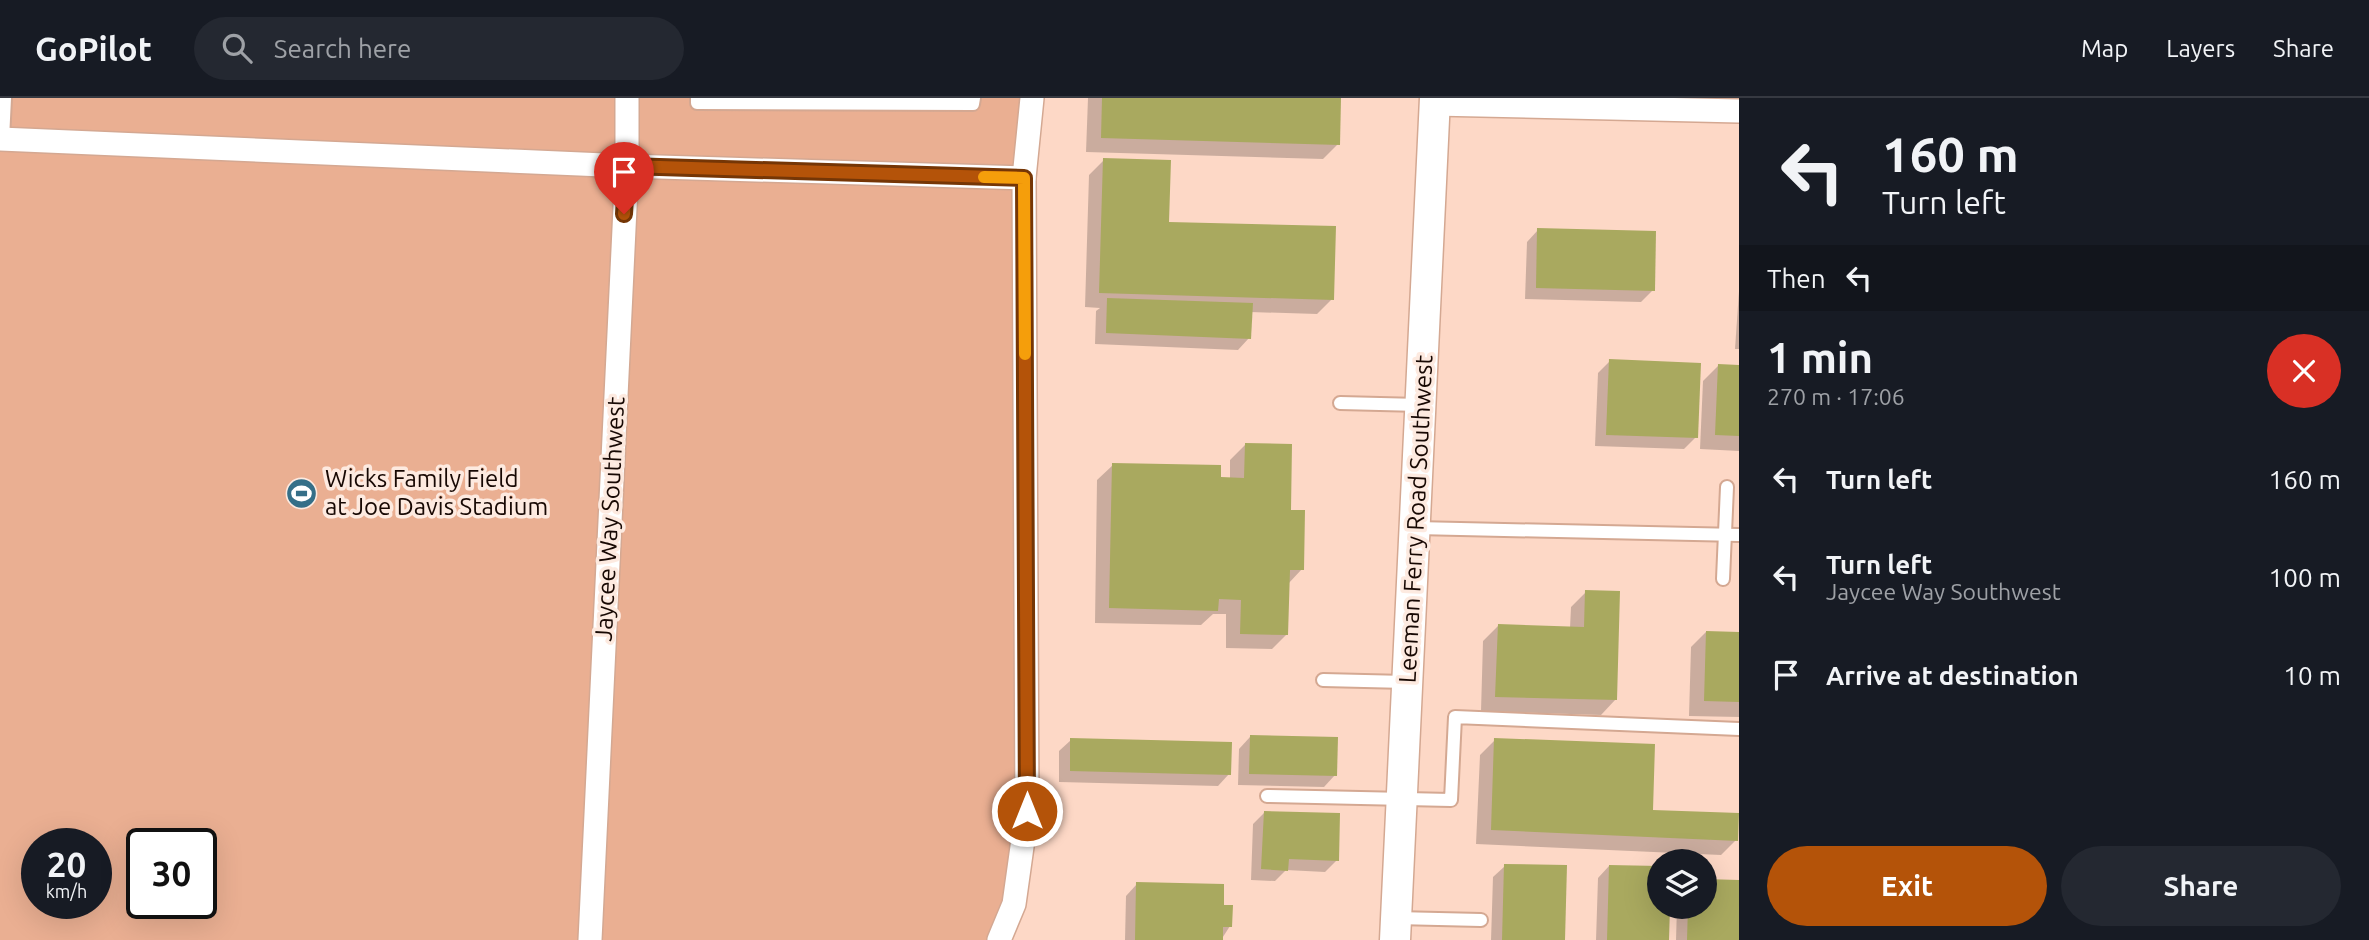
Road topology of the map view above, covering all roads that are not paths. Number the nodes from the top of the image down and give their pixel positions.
1 (5, 98) edge
2 (627, 98) edge
3 (697, 98) edge
4 (974, 98) edge
5 (1032, 98) edge
6 (1435, 101) edge
7 (1739, 111) edge
8 (2, 139) edge
9 (627, 166) junction
10 (1024, 178) junction
11 (1340, 403) dead end
12 (1421, 405) junction
13 (1727, 487) dead end
14 (1416, 528) junction
15 (1724, 534) junction
16 (1739, 535) edge
17 (1723, 579) dead end
18 (1323, 680) dead end
19 (1407, 682) junction
20 (1739, 729) edge
21 (1268, 796) dead end
22 (1401, 799) junction
23 (1481, 920) dead end
24 (1395, 929) edge
25 (590, 940) edge
26 (999, 940) edge

1 - 8 lane
2 - 9 street, Jaycee Way Southwest
3 - 4 lane
5 - 10 street
6 - 7 street
6 - 12 street, Leeman Ferry Road Southwest
8 - 9 street
9 - 10 street
9 - 25 street, Jaycee Way Southwest
10 - 26 street
11 - 12 lane
12 - 14 street, Leeman Ferry Road Southwest
13 - 15 lane
14 - 15 lane
14 - 19 street, Leeman Ferry Road Southwest
15 - 16 lane
15 - 17 lane
18 - 19 lane
19 - 22 street, Leeman Ferry Road Southwest
20 - 22 lane
21 - 22 lane
22 - 24 street, Leeman Ferry Road Southwest
23 - 24 lane

